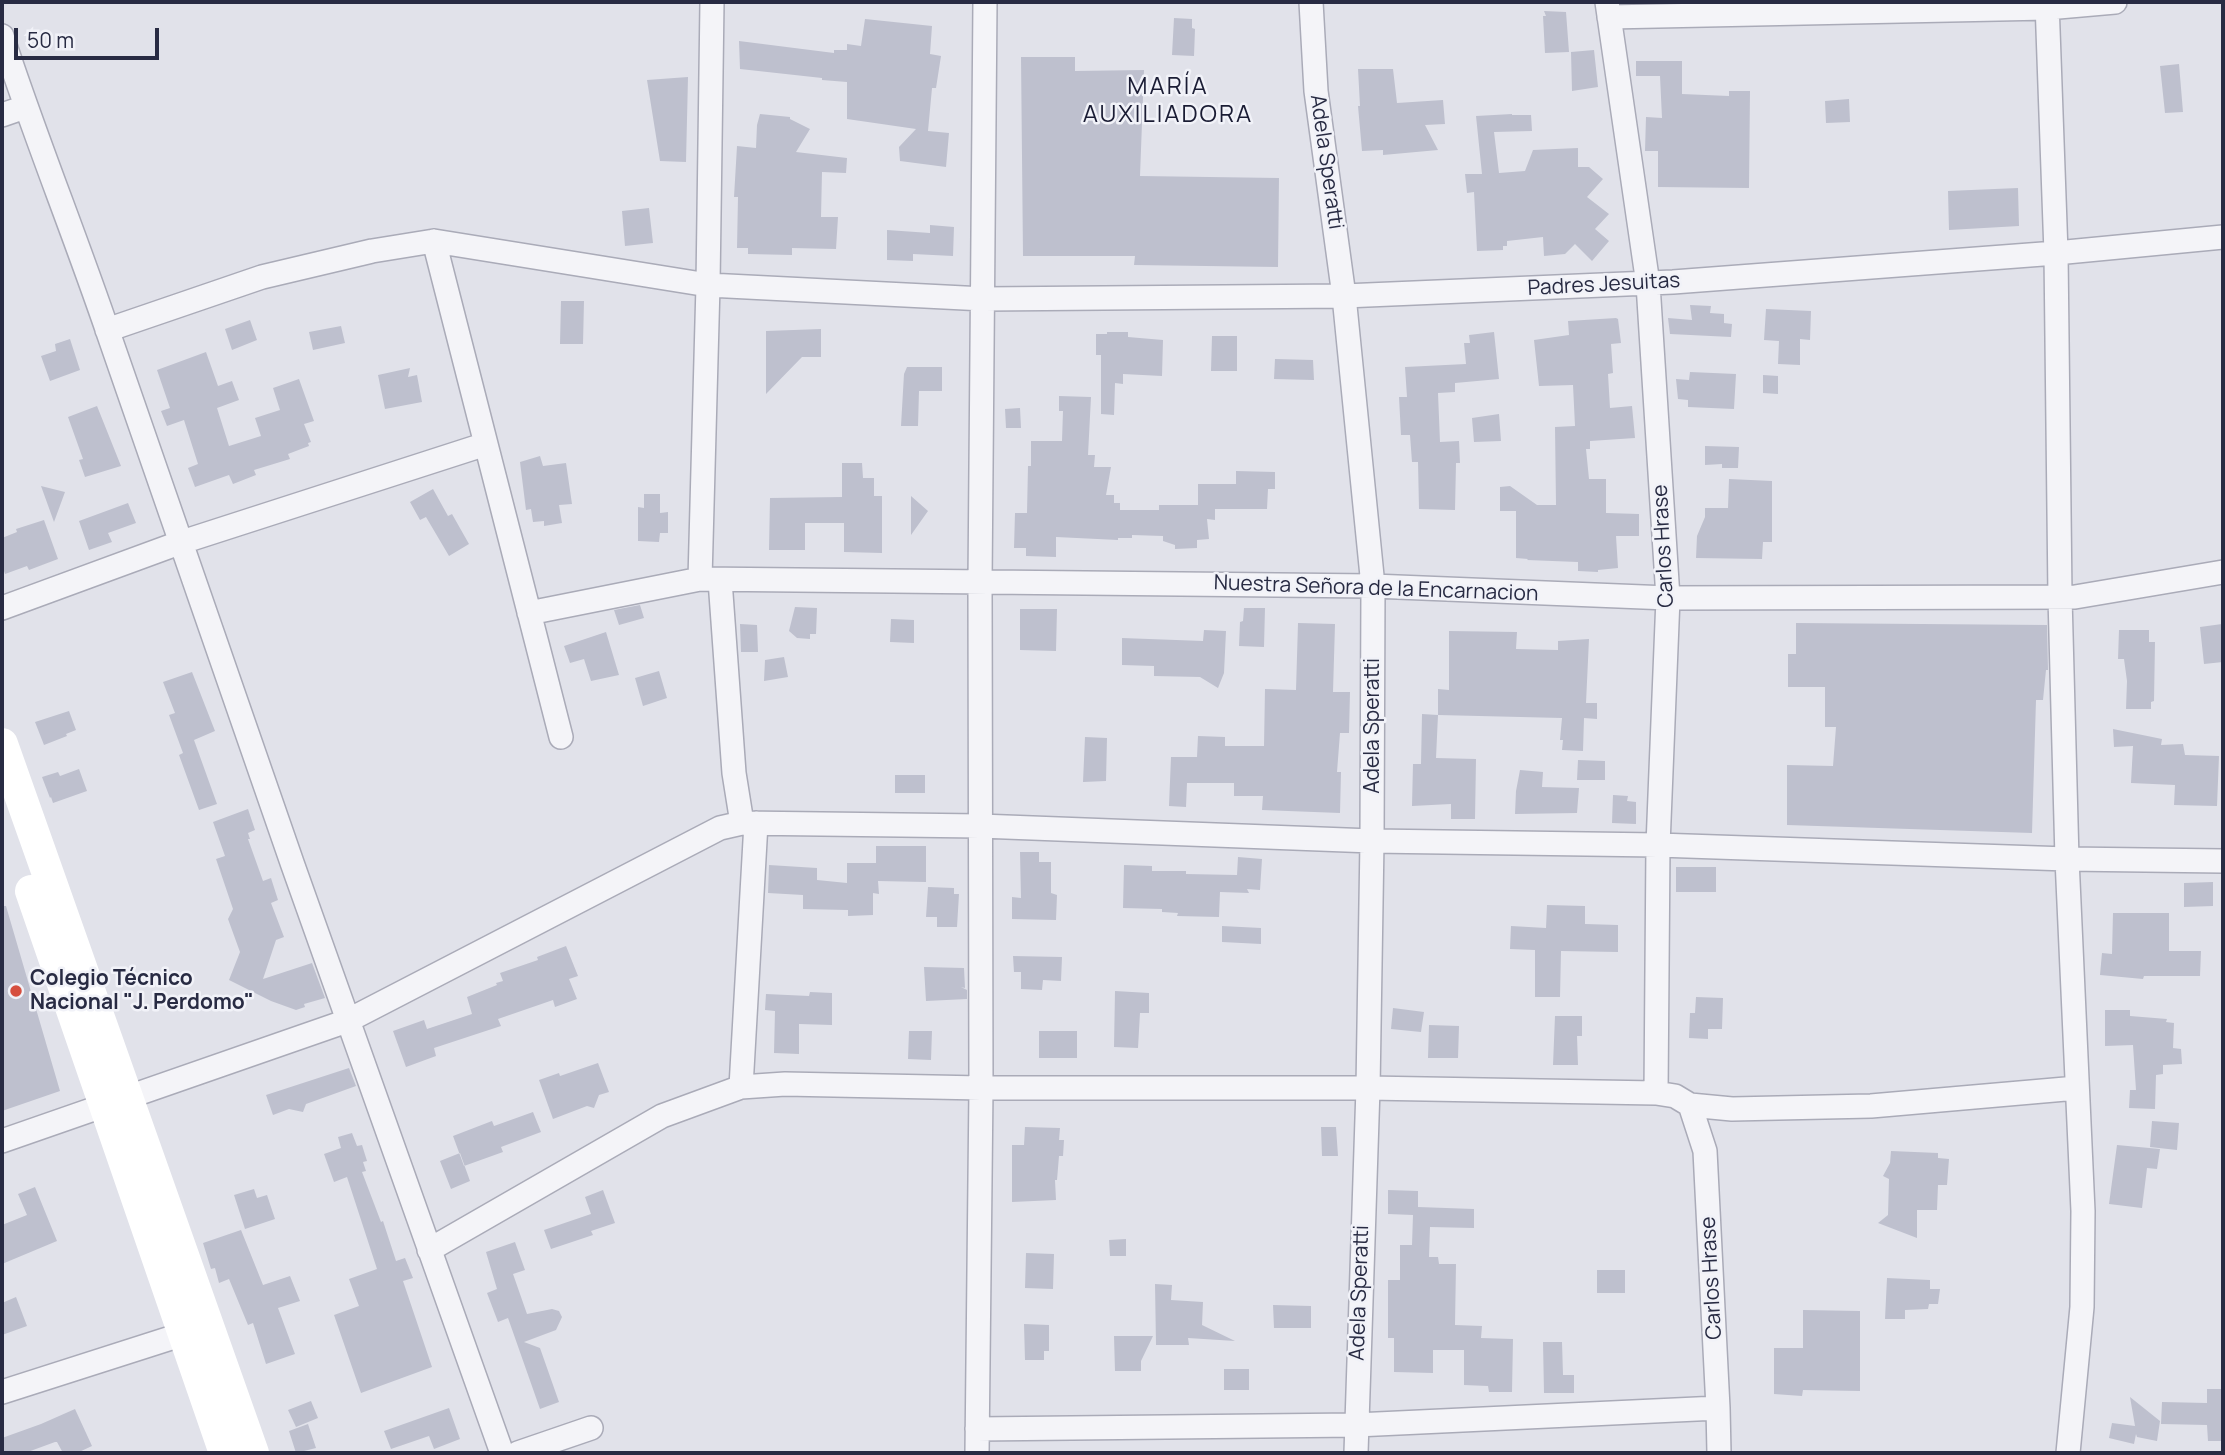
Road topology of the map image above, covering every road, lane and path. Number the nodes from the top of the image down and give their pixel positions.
1 (712, 2) edge
2 (985, 2) edge
3 (1311, 2) edge
4 (2115, 2) edge
5 (2047, 5) edge
6 (1608, 10) edge
7 (2, 36) edge
8 (25, 107) junction
9 (2, 115) edge
10 (2223, 237) edge
11 (434, 241) junction
12 (2056, 253) junction
13 (1648, 284) junction
14 (708, 285) junction
15 (1344, 296) junction
16 (984, 299) junction
17 (107, 330) junction
18 (486, 444) junction
19 (179, 543) junction
20 (2223, 572) edge
21 (710, 580) junction
22 (980, 582) junction
23 (1373, 586) junction
24 (2060, 597) junction
25 (1668, 598) junction
26 (2, 607) edge
27 (529, 613) junction
28 (561, 737) dead end
29 (2, 744) edge
30 (2, 807) edge
31 (749, 823) junction
32 (980, 827) junction
33 (1372, 841) junction
34 (1658, 845) junction
35 (2067, 859) junction
36 (2223, 861) edge
37 (347, 1021) junction
38 (741, 1087) junction
39 (981, 1088) junction
40 (1367, 1088) junction
41 (2077, 1088) junction
42 (1656, 1093) junction
43 (116, 1102) junction
44 (1690, 1105) junction
45 (2, 1141) edge
46 (429, 1250) junction
47 (196, 1329) junction
48 (2, 1392) edge
49 (1718, 1408) junction
50 (1356, 1425) junction
51 (591, 1428) dead end
52 (977, 1429) junction
53 (225, 1453) edge
54 (253, 1453) edge
55 (502, 1453) edge
56 (518, 1453) edge
57 (977, 1453) edge
58 (1356, 1453) edge
59 (1718, 1453) edge
60 (2068, 1453) edge

1 - 14 street
2 - 16 street
3 - 15 street, Adela Speratti
4 - 5 street
5 - 6 street
5 - 12 street
6 - 13 street, Carlos Hrase
7 - 8 street
8 - 9 street
8 - 17 street
10 - 12 street, Padres Jesuitas
11 - 14 street, Padres Jesuitas
11 - 17 street, Padres Jesuitas
11 - 18 street
12 - 13 street, Padres Jesuitas
12 - 24 street
13 - 15 street, Padres Jesuitas
13 - 25 street, Carlos Hrase
14 - 16 street, Padres Jesuitas
14 - 21 street
15 - 16 street, Padres Jesuitas
15 - 23 street, Adela Speratti
16 - 22 street
17 - 19 street
18 - 19 street
18 - 27 street
19 - 26 street
19 - 37 street
20 - 24 street, Nuestra Señora de la Encarnacion
21 - 22 street, Nuestra Señora de la Encarnacion
21 - 27 street, Nuestra Señora de la Encarnacion
21 - 31 street
22 - 23 street, Nuestra Señora de la Encarnacion
22 - 32 street
23 - 25 street, Nuestra Señora de la Encarnacion
23 - 33 street, Adela Speratti
24 - 25 street, Nuestra Señora de la Encarnacion
24 - 35 street
25 - 34 street, Carlos Hrase
27 - 28 street
29 - 43 main road
30 - 43 main road
31 - 32 street
31 - 37 street
31 - 38 street
32 - 33 street
32 - 39 street
33 - 34 street
33 - 40 street, Adela Speratti
34 - 35 street
34 - 42 street, Carlos Hrase
35 - 36 street
35 - 41 street
37 - 43 street
37 - 46 street
38 - 39 street
38 - 46 street
39 - 40 street
39 - 52 street
40 - 42 street
40 - 50 street, Adela Speratti
41 - 44 street
41 - 60 street
42 - 44 street
43 - 45 street
43 - 47 main road
44 - 49 street, Carlos Hrase
46 - 55 street
47 - 48 street
47 - 53 main road
47 - 54 main road
49 - 50 street
49 - 59 street, Carlos Hrase
50 - 52 street
50 - 58 street, Adela Speratti
51 - 56 street
52 - 57 street

